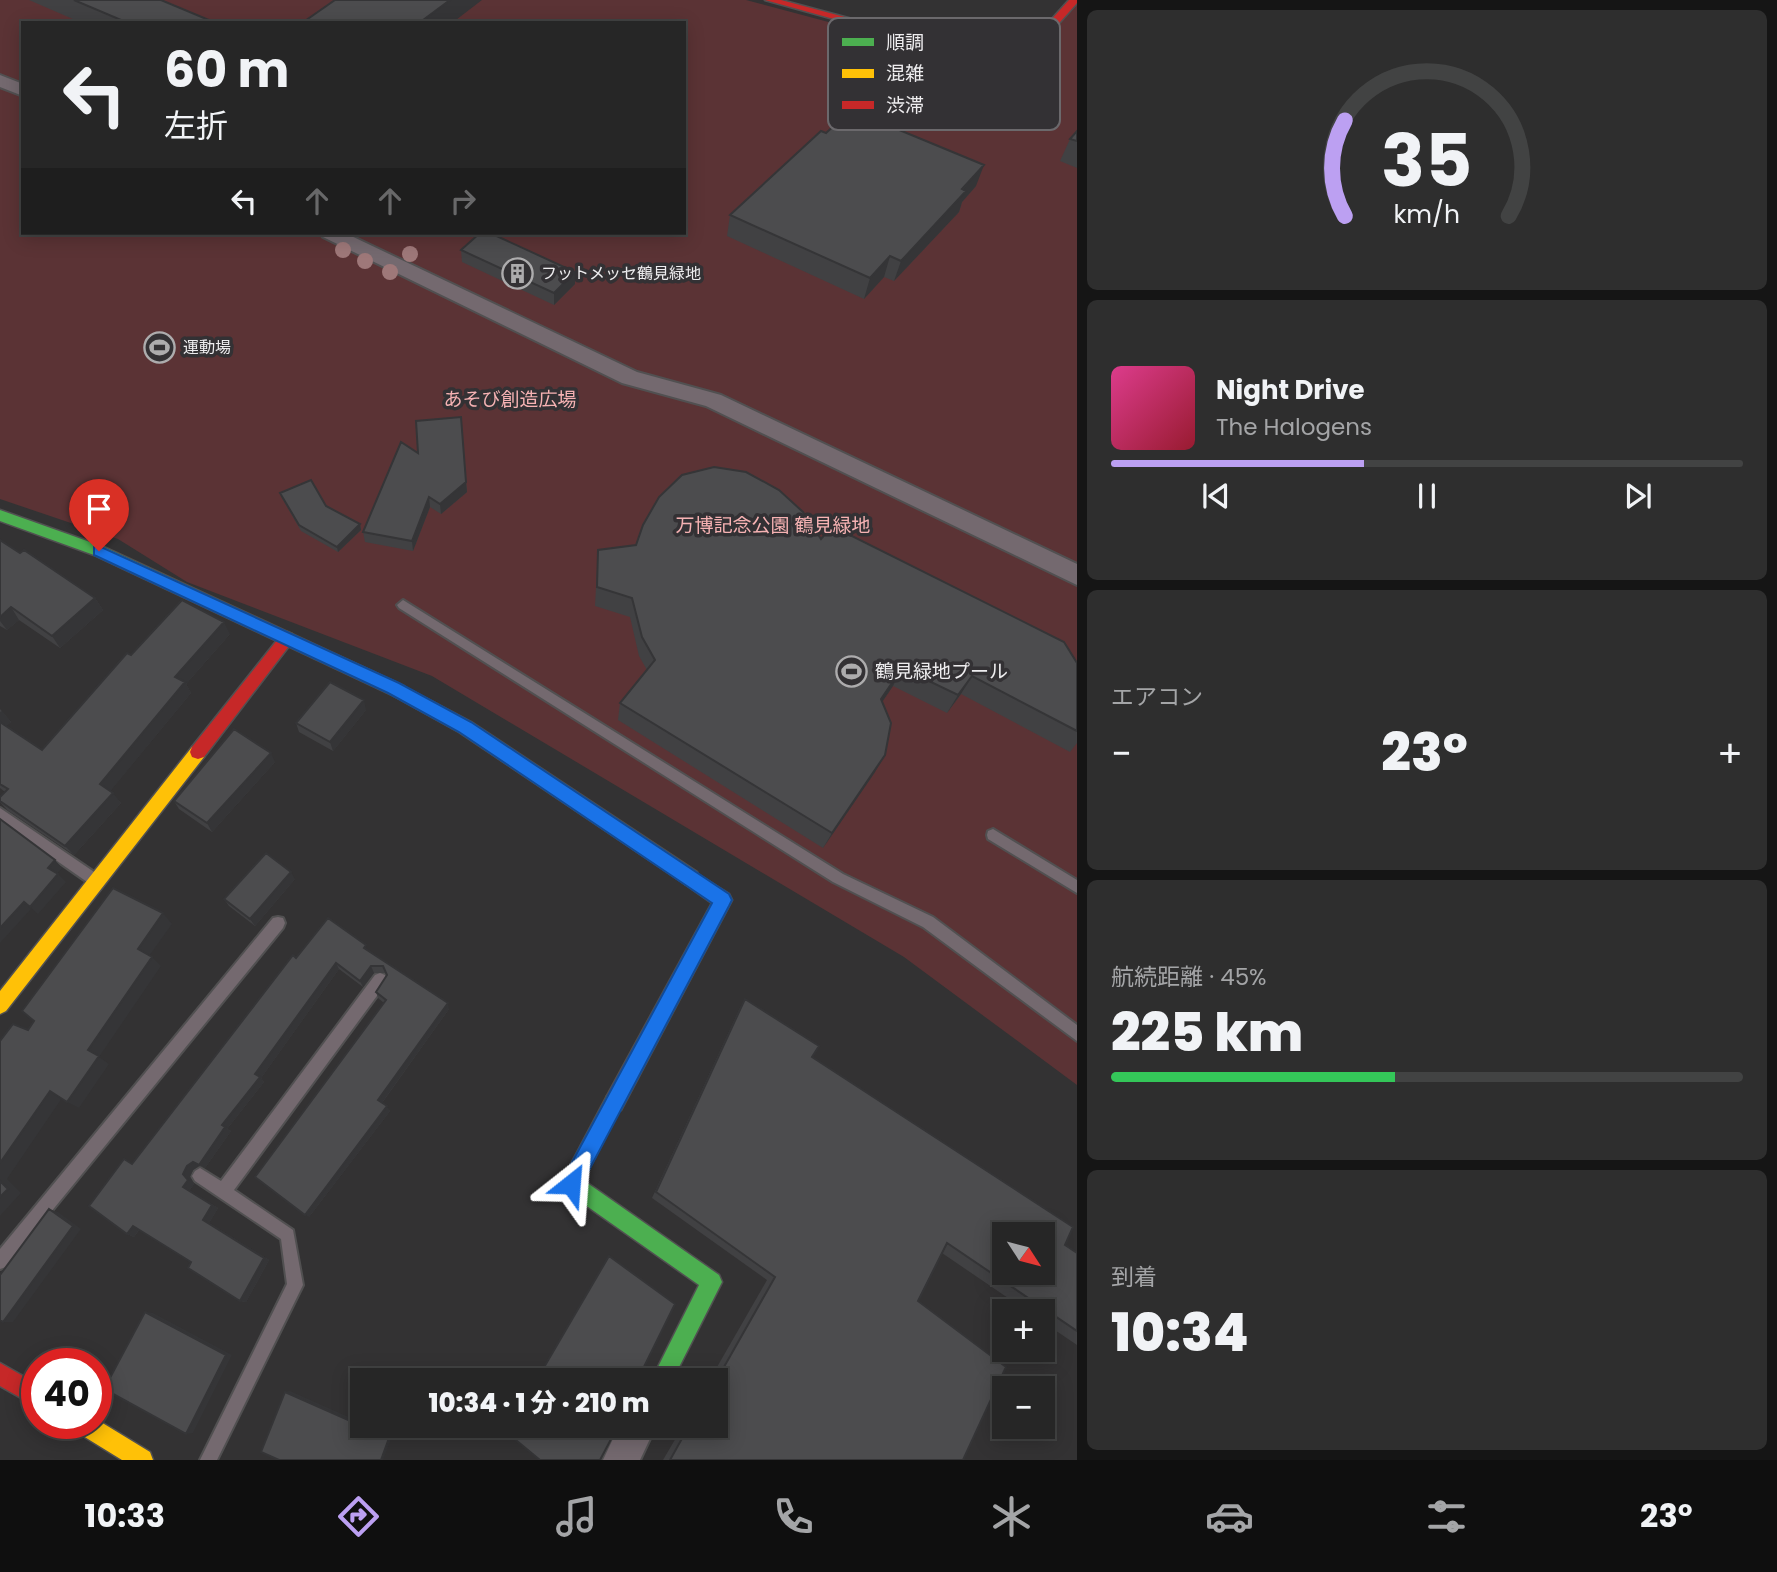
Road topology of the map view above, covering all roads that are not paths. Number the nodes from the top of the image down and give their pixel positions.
1 (770, 0) edge
2 (1073, 0) edge
3 (837, 18) edge
4 (1057, 18) edge
5 (0, 80) edge
6 (21, 90) edge
7 (334, 235) edge
8 (0, 515) edge
9 (1077, 575) edge
10 (403, 605) dead end
11 (286, 638) junction
12 (0, 814) edge
13 (993, 835) dead end
14 (97, 881) junction
15 (1077, 887) edge
16 (278, 923) dead end
17 (380, 980) edge
18 (0, 1005) edge
19 (1077, 1034) edge
20 (200, 1176) edge
21 (223, 1192) junction
22 (0, 1261) edge
23 (668, 1368) edge
24 (0, 1374) edge
25 (21, 1386) edge
26 (632, 1438) edge
27 (109, 1439) edge
28 (142, 1460) edge
29 (208, 1460) edge
30 (621, 1460) edge

1 - 3 street
2 - 4 street
5 - 6 street
7 - 9 street
8 - 11 street
10 - 19 lane
11 - 14 street
11 - 23 street
12 - 14 lane
13 - 15 lane
14 - 18 street
16 - 22 lane
17 - 21 lane
20 - 21 lane
21 - 29 lane
24 - 25 street
26 - 30 street
27 - 28 street

